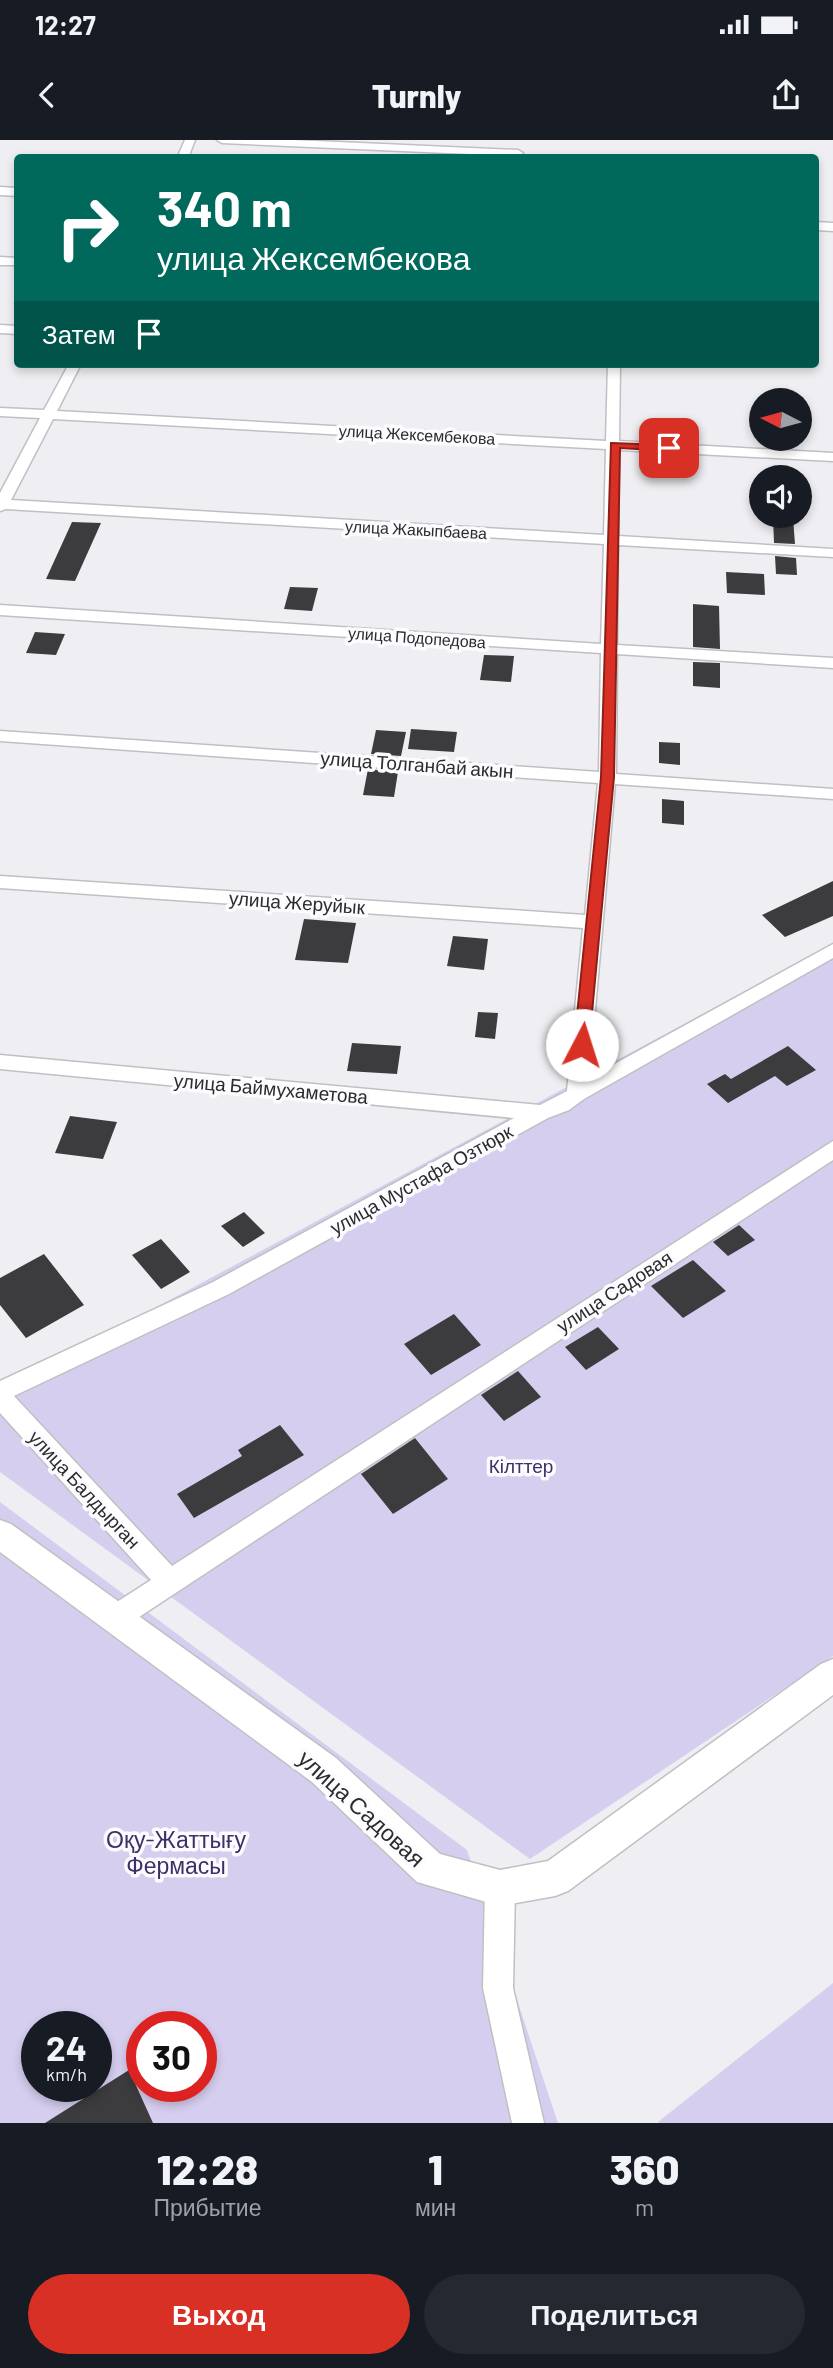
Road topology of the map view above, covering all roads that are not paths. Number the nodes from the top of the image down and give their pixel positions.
1 (222, 140) edge
2 (498, 154) edge
3 (73, 368) edge
4 (614, 368) edge
5 (0, 412) edge
6 (49, 414) junction
7 (615, 445) junction
8 (833, 457) edge
9 (1, 505) edge
10 (611, 541) junction
11 (833, 553) edge
12 (0, 610) edge
13 (610, 649) junction
14 (833, 663) edge
15 (0, 736) edge
16 (607, 777) junction
17 (833, 794) edge
18 (0, 882) edge
19 (593, 922) junction
20 (833, 950) edge
21 (0, 1062) edge
22 (577, 1094) junction
23 (541, 1113) junction
24 (833, 1149) edge
25 (0, 1394) edge
26 (0, 1534) edge
27 (170, 1582) junction
28 (115, 1618) junction
29 (833, 1675) edge
30 (500, 1888) junction
31 (528, 2123) edge

1 - 2 street
3 - 6 street
4 - 7 street
5 - 6 street, улица Жексембекова
6 - 7 street, улица Жексембекова
6 - 9 street
7 - 8 street, улица Жексембекова
7 - 10 street
9 - 10 street, улица Жакыпбаева
10 - 11 street, улица Жакыпбаева
10 - 13 street
12 - 13 street, улица Подопедова
13 - 14 street, улица Подопедова
13 - 16 street
15 - 16 street, улица Толганбай акын
16 - 17 street, улица Толганбай акын
16 - 19 street
18 - 19 street, улица Жеруйык
19 - 22 street
20 - 22 street, улица Мустафа Озтюрк
21 - 23 street, улица Баймухаметова
22 - 23 street, улица Мустафа Озтюрк
23 - 25 street, улица Мустафа Озтюрк
24 - 27 street, улица Садовая
25 - 27 street, улица Балдырган
26 - 28 street, улица Садовая
27 - 28 street, улица Садовая
28 - 30 street, улица Садовая
29 - 30 street, улица Садовая
30 - 31 street

